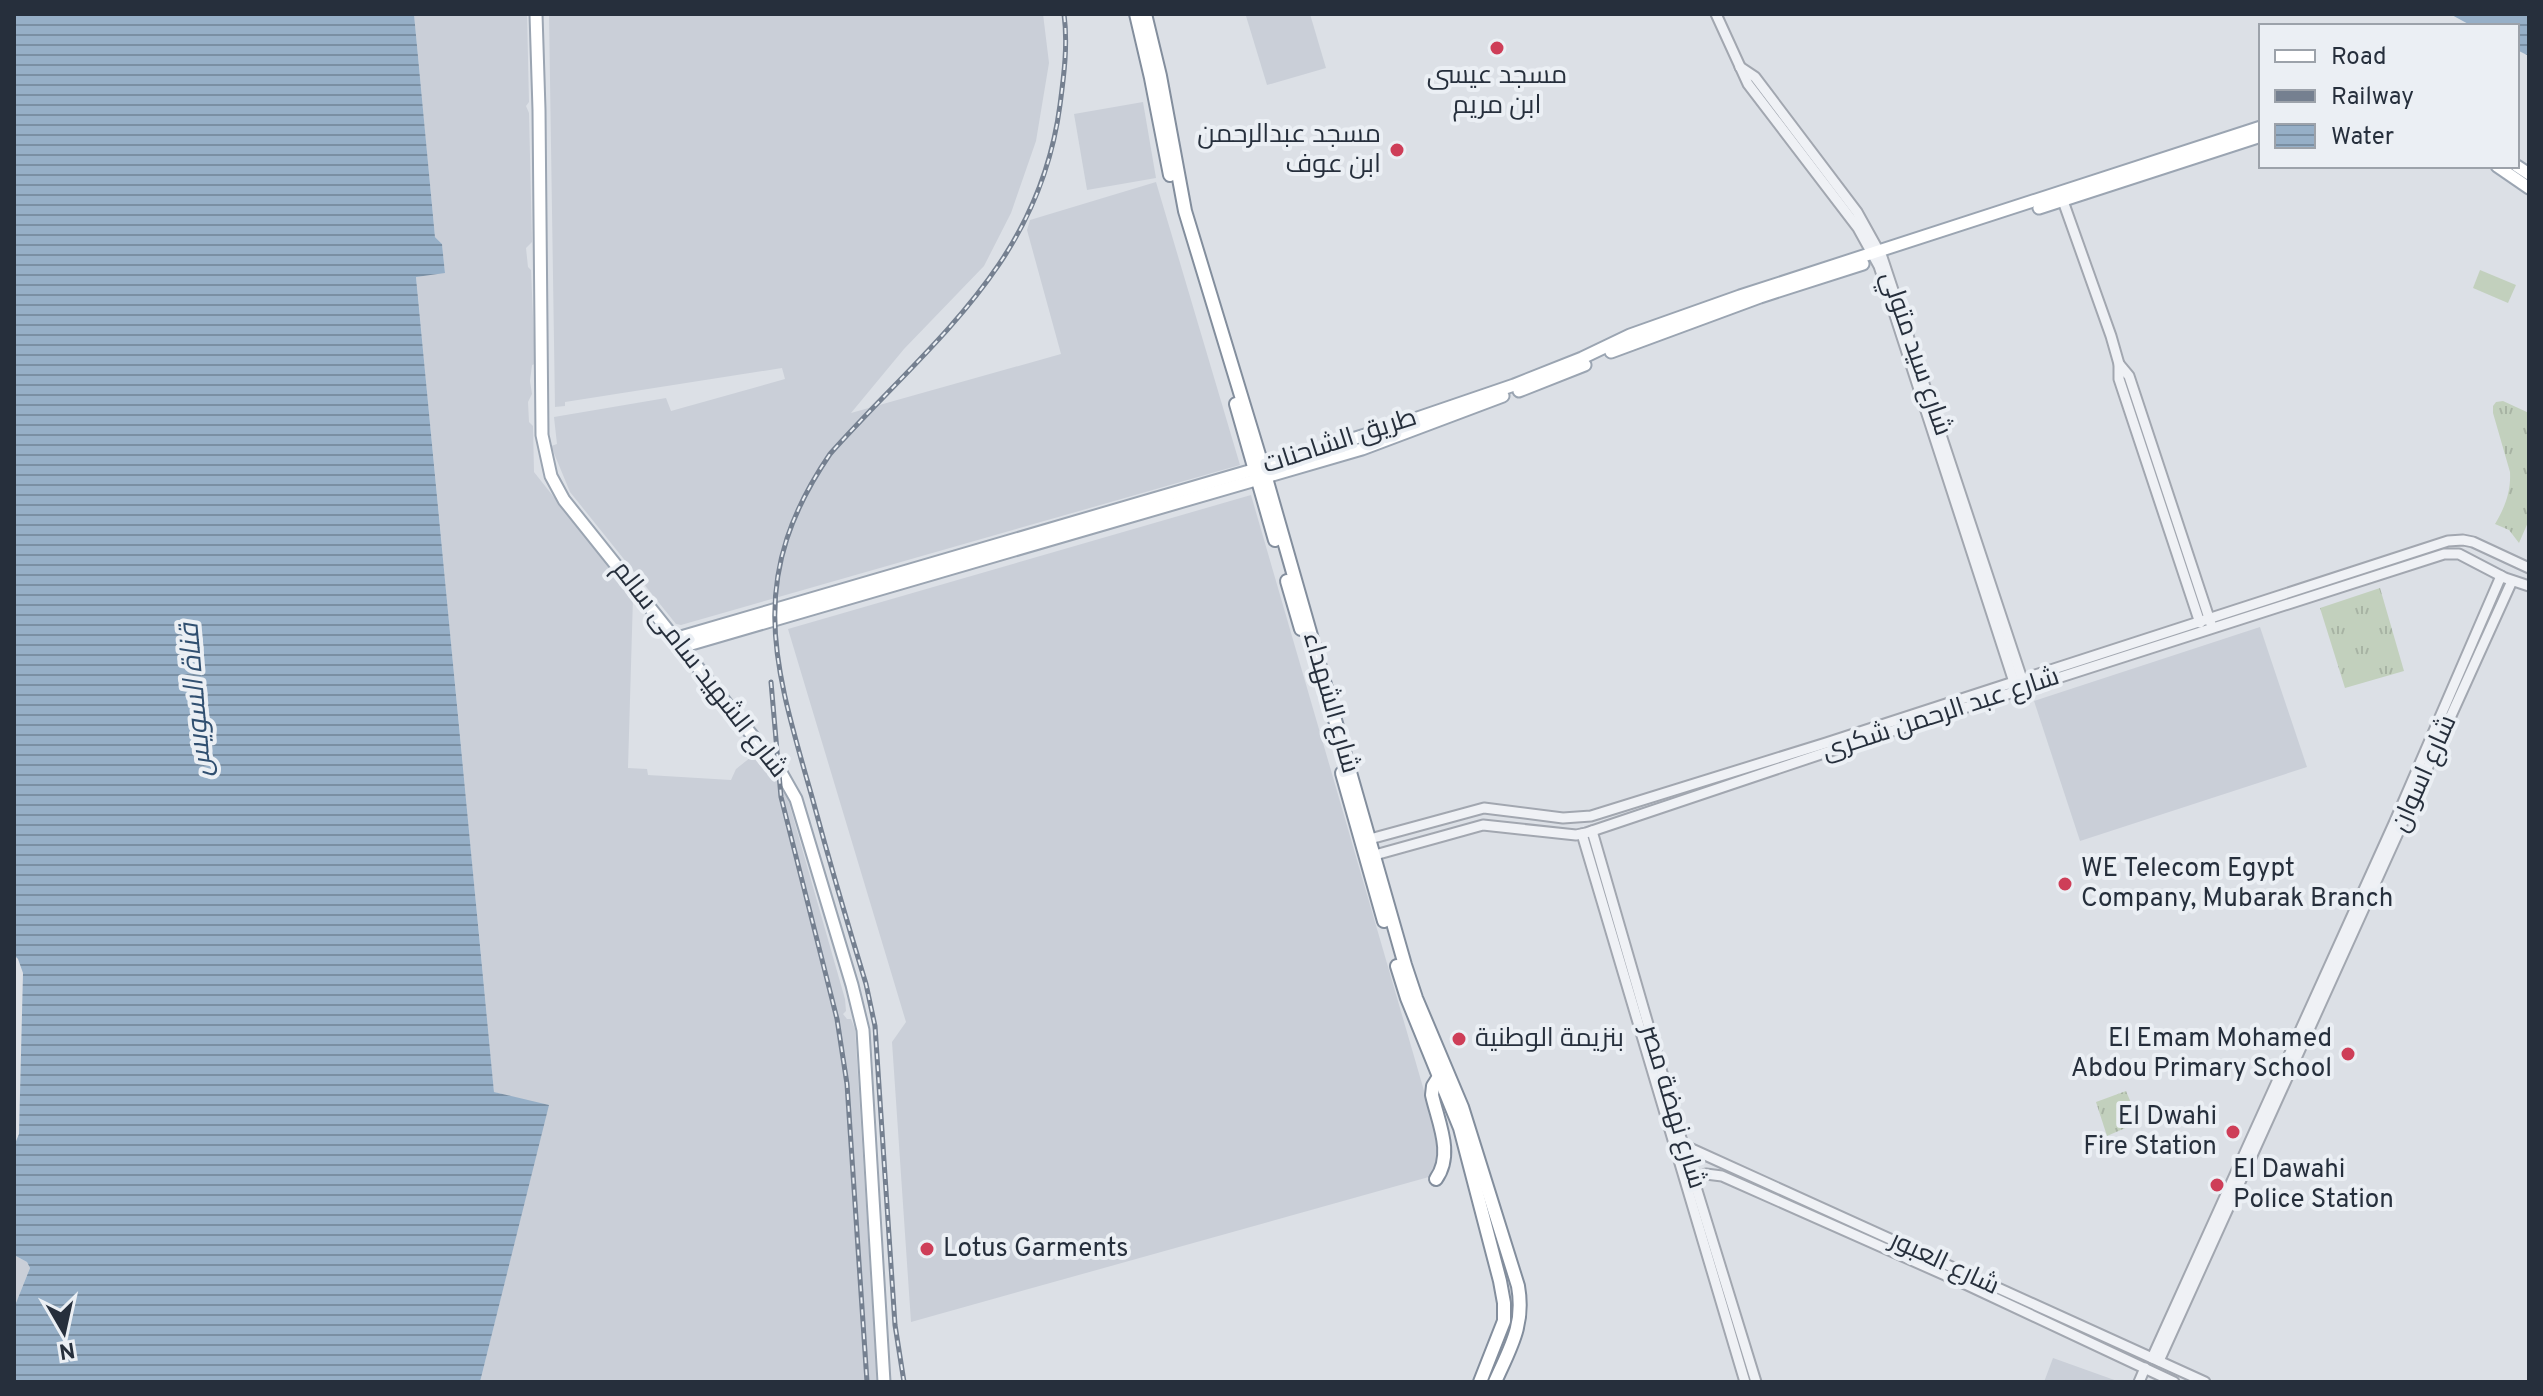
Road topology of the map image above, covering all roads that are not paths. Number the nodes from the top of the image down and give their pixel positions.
1 (536, 14) edge
2 (1136, 14) edge
3 (1145, 14) edge
4 (1716, 14) edge
5 (2259, 128) edge
6 (2259, 137) edge
7 (2500, 168) edge
8 (2529, 188) edge
9 (2063, 201) junction
10 (1996, 218) junction
11 (1878, 256) junction
12 (1260, 474) junction
13 (2409, 553) junction
14 (2390, 559) junction
15 (2419, 561) junction
16 (2529, 568) edge
17 (2395, 569) junction
18 (2501, 576) junction
19 (2512, 581) junction
20 (2529, 586) edge
21 (2289, 597) junction
22 (1299, 608) junction
23 (2206, 624) junction
24 (678, 643) junction
25 (2132, 648) junction
26 (2018, 680) junction
27 (1735, 777) junction
28 (1719, 782) junction
29 (1505, 810) junction
30 (1522, 812) junction
31 (1503, 826) junction
32 (1521, 828) junction
33 (1587, 833) junction
34 (1388, 835) junction
35 (1370, 839) junction
36 (1392, 850) junction
37 (1375, 855) junction
38 (1600, 875) junction
39 (1440, 1075) junction
40 (1683, 1145) junction
41 (1436, 1179) dead end
42 (1694, 1182) junction
43 (1776, 1194) junction
44 (1515, 1274) junction
45 (1500, 1281) junction
46 (1521, 1299) junction
47 (1504, 1303) junction
48 (2021, 1305) junction
49 (2155, 1360) junction
50 (2149, 1370) junction
51 (884, 1382) edge
52 (1480, 1382) edge
53 (1495, 1382) edge
54 (1745, 1382) edge
55 (1756, 1382) edge
56 (2139, 1382) edge
57 (2147, 1382) edge
58 (2174, 1382) edge
59 (2204, 1382) edge

1 - 24 main road, شارع الشهيد سامى سالم
2 - 12 highway, شارع الشهداء
3 - 12 highway, شارع الشهداء
4 - 11 street, شارع سيد متولي
5 - 10 main road
6 - 9 main road
7 - 8 main road
9 - 10 main road
9 - 23 street
10 - 11 main road, طريق الشاحنات
11 - 12 main road, طريق الشاحنات
11 - 26 street, شارع سيد متولي
12 - 22 highway, شارع الشهداء
12 - 24 main road, طريق الشاحنات
13 - 14 street, شارع عبد الرحمن شكرى
13 - 15 street
13 - 16 street, شارع عبد الرحمن شكرى
14 - 17 street
14 - 21 street, شارع عبد الرحمن شكرى
15 - 17 street, شارع عبد الرحمن شكرى
15 - 18 street, شارع عبد الرحمن شكرى
17 - 21 street, شارع عبد الرحمن شكرى
18 - 19 street, شارع عبد الرحمن شكرى
18 - 49 street, شارع اسوان
19 - 20 street, شارع عبد الرحمن شكرى
19 - 49 street, شارع اسوان
21 - 23 street, شارع عبد الرحمن شكرى
22 - 35 highway, شارع الشهداء
22 - 39 highway, شارع الشهداء
23 - 25 street, شارع عبد الرحمن شكرى
24 - 51 main road, شارع الشهيد سامى سالم
25 - 26 street, شارع عبد الرحمن شكرى
25 - 27 street, شارع عبد الرحمن شكرى
26 - 27 street, شارع عبد الرحمن شكرى
27 - 28 street, شارع عبد الرحمن شكرى
28 - 30 street, شارع عبد الرحمن شكرى
28 - 33 street, شارع عبد الرحمن شكرى
29 - 30 street, شارع عبد الرحمن شكرى
29 - 31 street
29 - 34 street, شارع عبد الرحمن شكرى
30 - 32 street
31 - 32 street, شارع عبد الرحمن شكرى
31 - 36 street, شارع عبد الرحمن شكرى
32 - 33 street, شارع عبد الرحمن شكرى
33 - 38 street, شارع نهضة مصر
34 - 35 street, شارع عبد الرحمن شكرى
34 - 36 street
35 - 37 highway, شارع الشهداء
36 - 37 street, شارع عبد الرحمن شكرى
37 - 44 highway, شارع الشهداء
38 - 40 street, شارع نهضة مصر
38 - 54 street, شارع نهضة مصر
39 - 41 highway
39 - 45 highway, شارع الشهداء
40 - 42 street, شارع نهضة مصر
40 - 43 street, شارع العبور
42 - 43 street, شارع العبور
42 - 55 street, شارع نهضة مصر
43 - 48 street, شارع العبور
44 - 45 highway
44 - 46 highway, شارع الشهداء
45 - 47 highway, شارع الشهداء
46 - 47 highway
46 - 53 highway, شارع الشهداء
47 - 52 highway, شارع الشهداء
48 - 49 street, شارع العبور
48 - 50 street, شارع العبور
49 - 59 street, شارع العبور
50 - 56 street
50 - 57 street
50 - 58 street, شارع العبور

